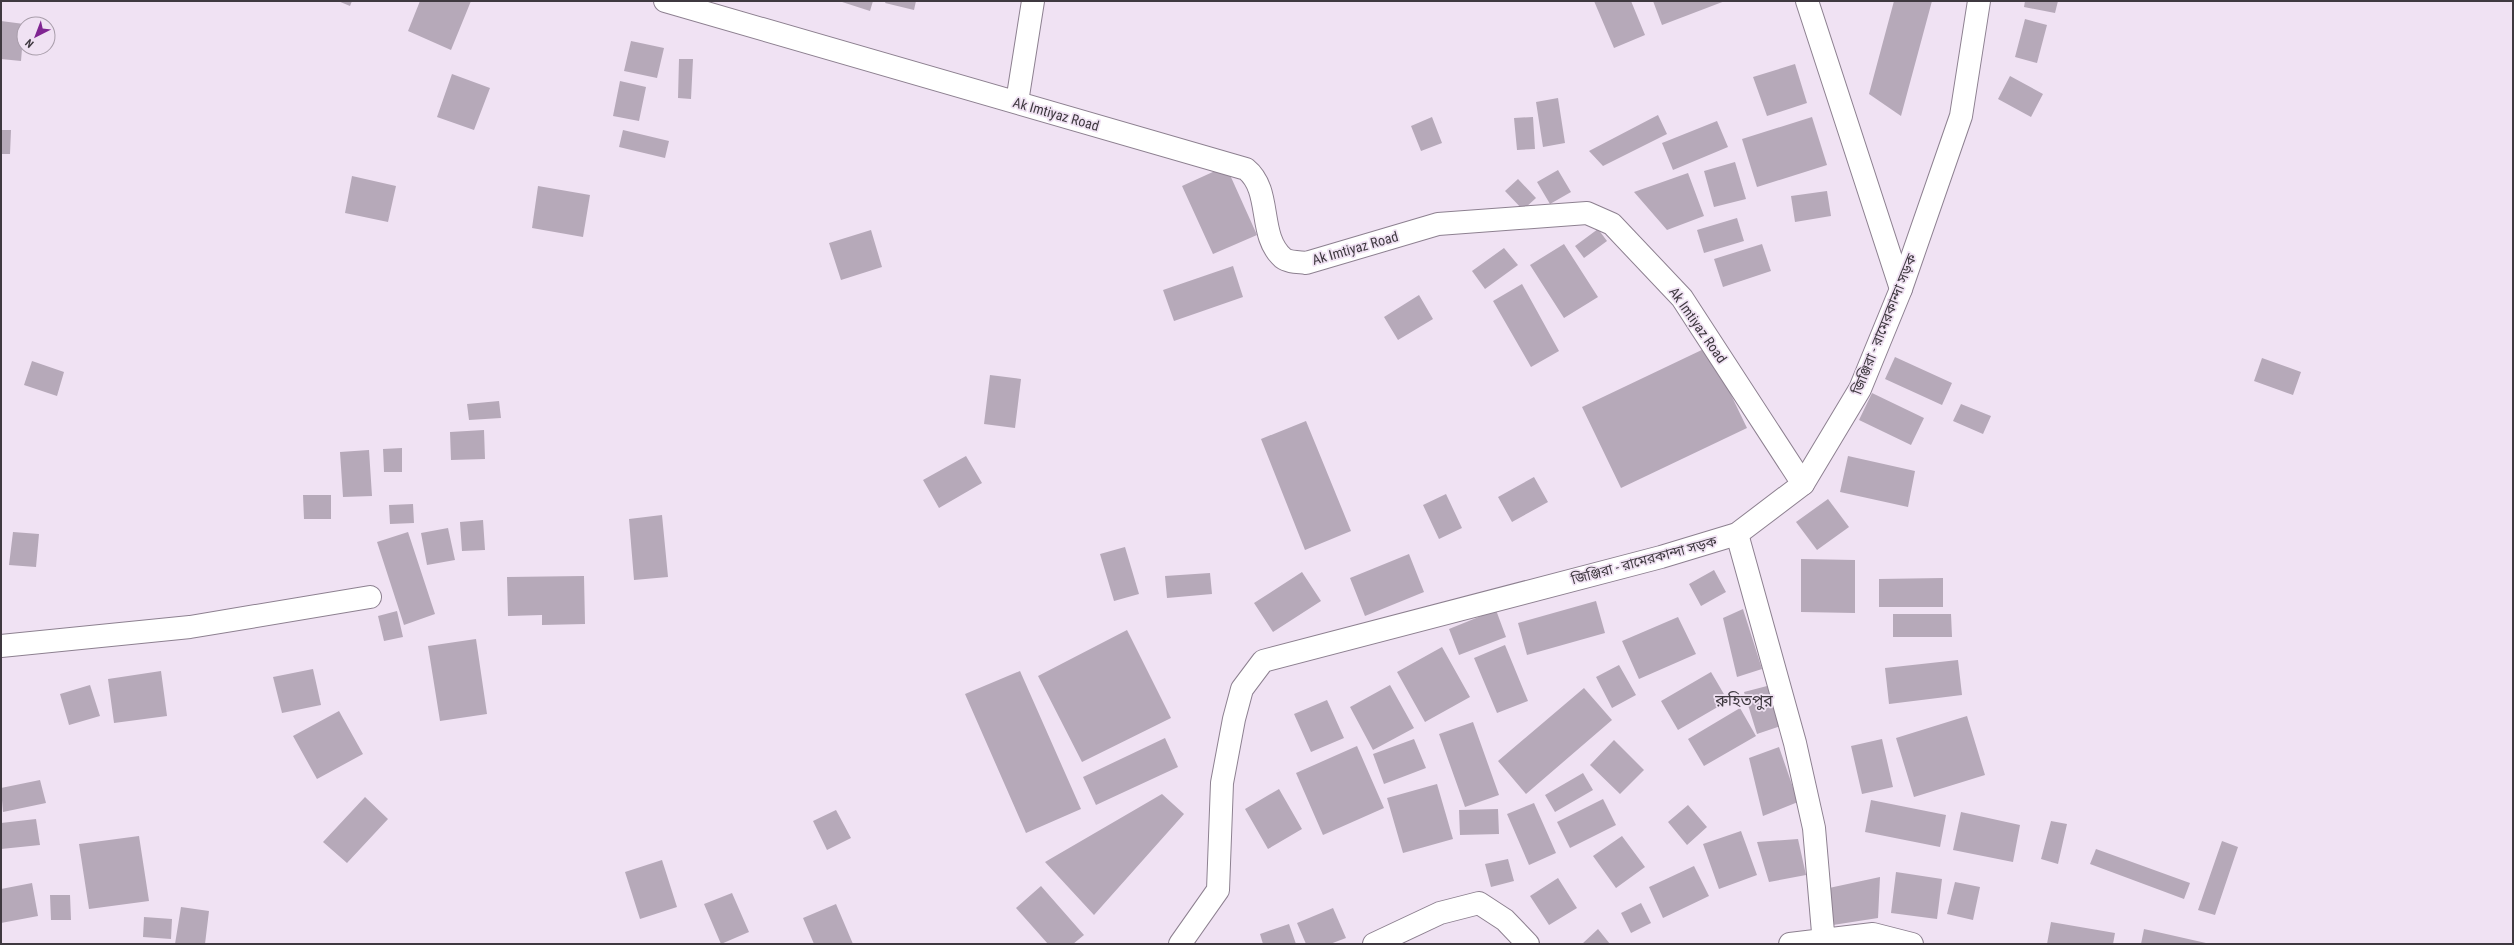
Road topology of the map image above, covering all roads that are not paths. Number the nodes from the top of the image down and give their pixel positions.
1 (665, 1) edge
2 (1033, 1) edge
3 (1807, 1) edge
4 (1979, 1) edge
5 (1017, 102) junction
6 (1901, 289) junction
7 (1803, 484) junction
8 (1738, 534) junction
9 (370, 597) dead end
10 (1, 646) edge
11 (1823, 942) edge
12 (1180, 944) edge
13 (1374, 944) edge
14 (1528, 944) edge
15 (1790, 944) edge
16 (1912, 944) edge

1 - 5 street, Ak Imtiyaz Road
2 - 5 street
3 - 6 street
4 - 6 street, জিঞ্জিরা - রামেরকান্দা সড়ক
5 - 7 street, Ak Imtiyaz Road
6 - 7 street, জিঞ্জিরা - রামেরকান্দা সড়ক
7 - 8 street, জিঞ্জিরা - রামেরকান্দা সড়ক
8 - 11 street
8 - 12 street, জিঞ্জিরা - রামেরকান্দা সড়ক
9 - 10 street
11 - 15 street
11 - 16 street
13 - 14 street

